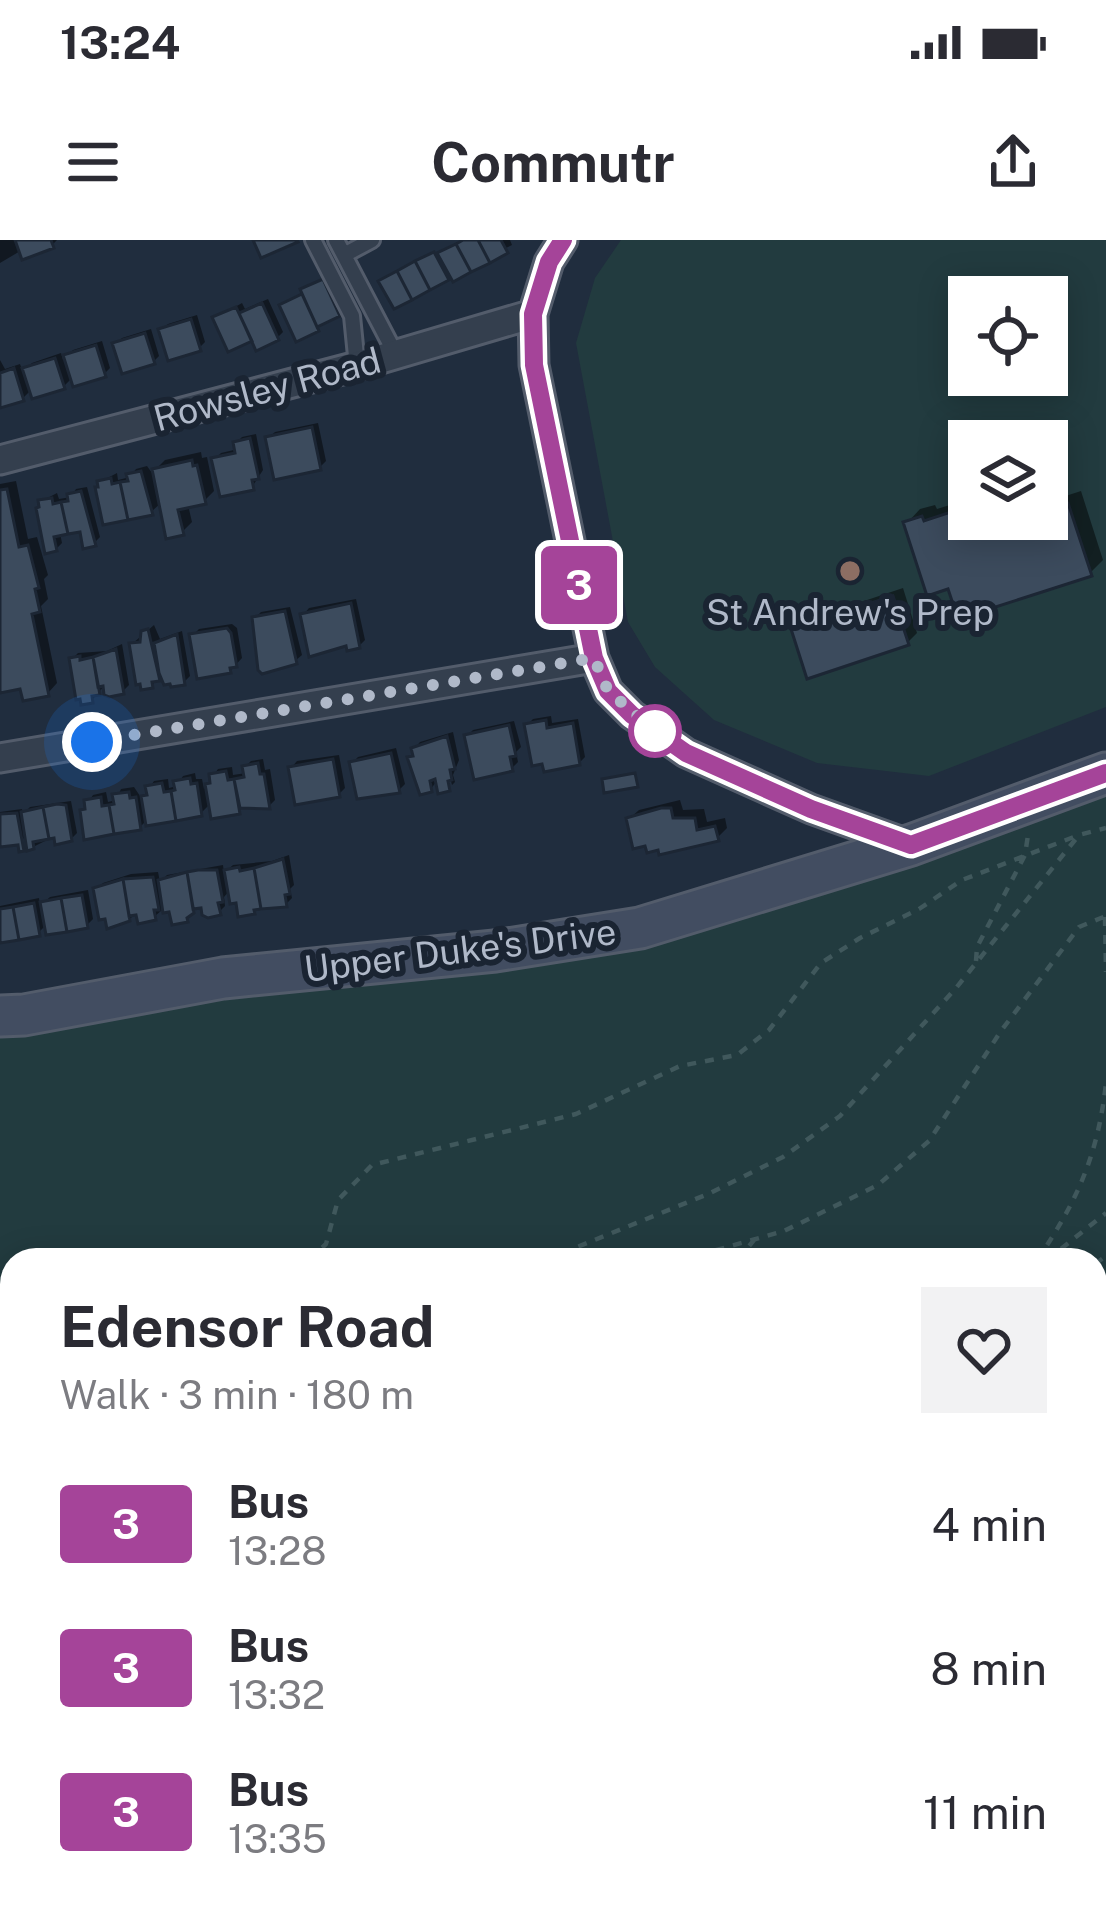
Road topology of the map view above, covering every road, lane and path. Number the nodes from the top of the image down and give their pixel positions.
1 (313, 240) edge
2 (336, 240) edge
3 (372, 240) edge
4 (563, 240) edge
5 (344, 255) junction
6 (533, 314) junction
7 (396, 355) junction
8 (357, 366) junction
9 (0, 460) edge
10 (594, 658) junction
11 (0, 758) edge
12 (1106, 772) edge
13 (1106, 828) edge
14 (1079, 835) junction
15 (911, 845) junction
16 (1024, 855) junction
17 (1106, 915) edge
18 (976, 961) junction
19 (1106, 972) edge
20 (0, 1016) edge
21 (1106, 1083) edge
22 (1106, 1213) edge
23 (754, 1240) junction
24 (322, 1248) edge
25 (573, 1248) edge
26 (725, 1248) edge
27 (748, 1248) edge
28 (1045, 1248) edge
29 (1062, 1248) edge

1 - 8 lane
2 - 5 lane
3 - 5 lane
4 - 6 street
5 - 7 lane
6 - 7 street, Rowsley Road
6 - 10 street
7 - 8 street, Rowsley Road
8 - 9 street, Rowsley Road
10 - 11 street
10 - 15 street
12 - 15 main road, Upper Duke's Drive
13 - 14 path
14 - 16 path
14 - 18 path
15 - 20 main road, Upper Duke's Drive
16 - 18 path
16 - 24 path
17 - 19 path
17 - 23 path
18 - 25 path
21 - 28 path
22 - 29 path
23 - 26 path
23 - 27 path

